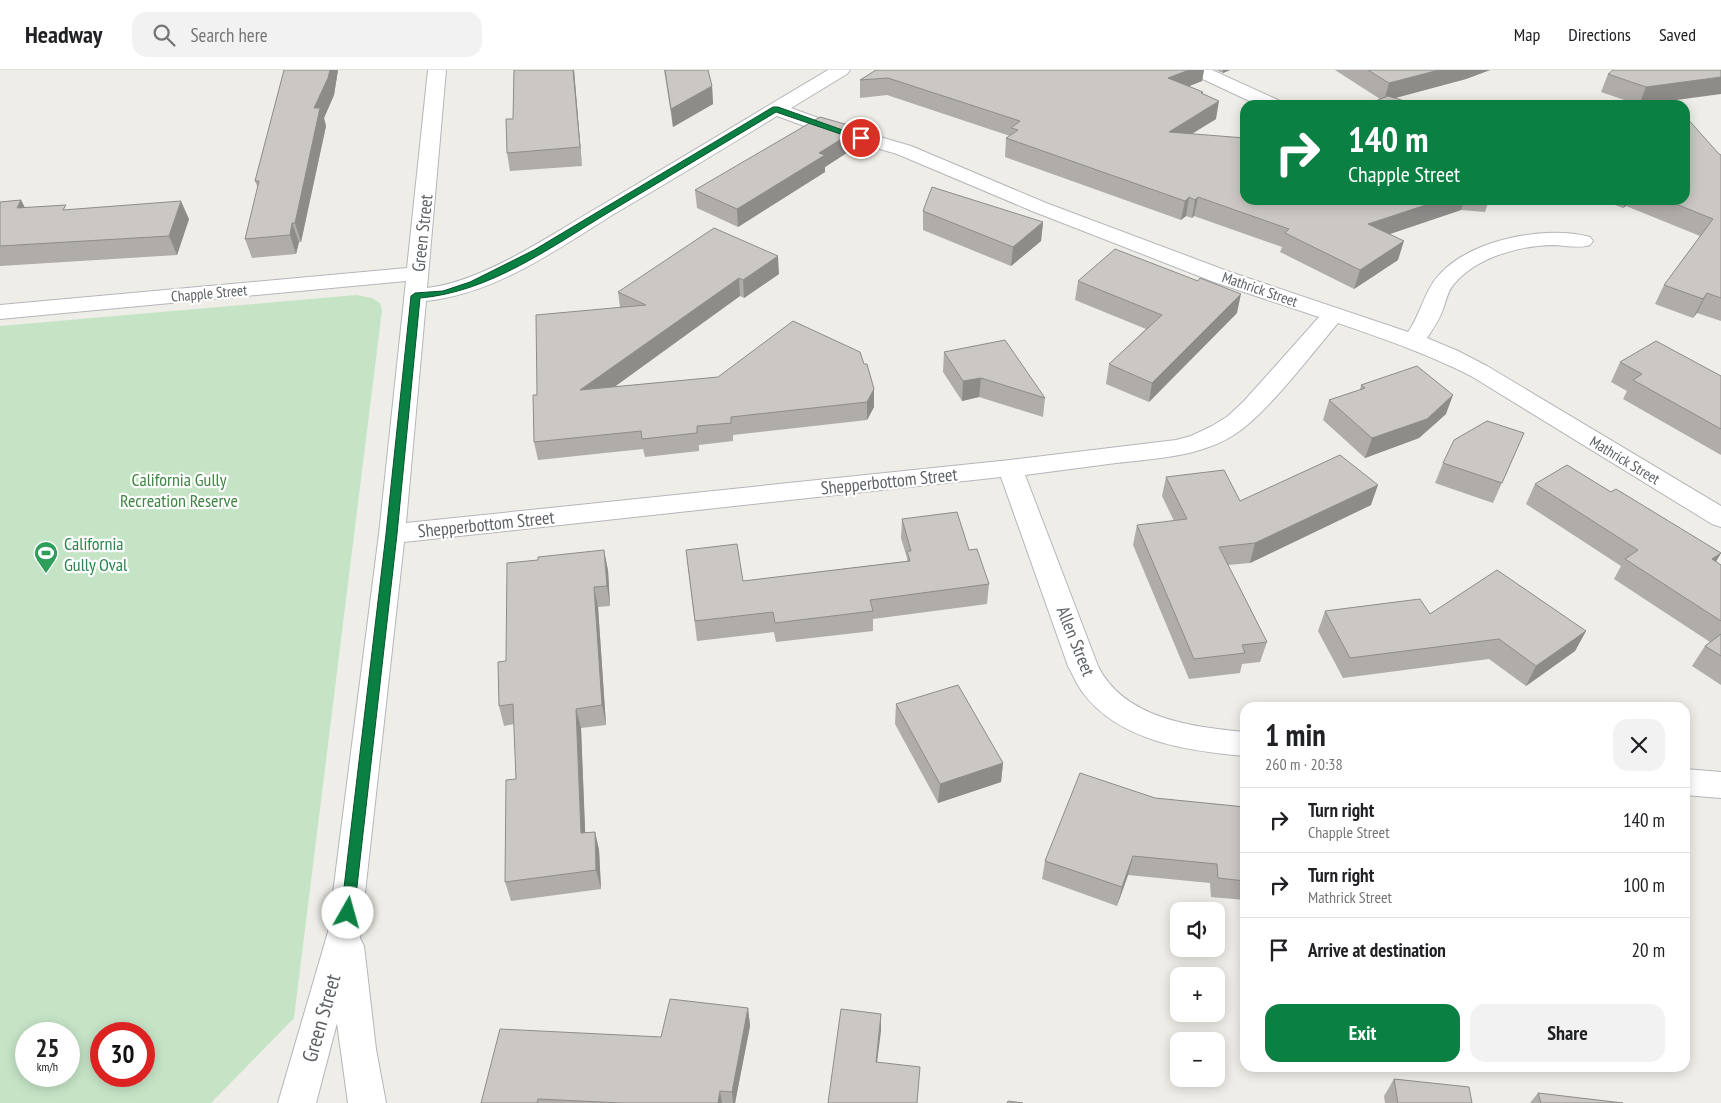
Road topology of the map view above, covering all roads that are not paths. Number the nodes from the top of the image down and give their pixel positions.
1 (437, 70) edge
2 (841, 70) edge
3 (1198, 70) edge
4 (1262, 100) edge
5 (776, 109) junction
6 (1583, 241) dead end
7 (417, 285) junction
8 (0, 312) edge
9 (1334, 314) junction
10 (1413, 341) junction
11 (1010, 468) junction
12 (1721, 518) edge
13 (392, 534) junction
14 (1240, 743) edge
15 (1690, 782) edge
16 (1721, 785) edge
17 (345, 932) junction
18 (297, 1103) edge
19 (368, 1103) edge

1 - 7 street, Green Street
2 - 5 street, Chapple Street
3 - 4 street
5 - 7 street, Chapple Street
5 - 9 street, Mathrick Street
6 - 10 street
7 - 8 street, Chapple Street
7 - 13 street, Green Street
9 - 10 street, Mathrick Street
9 - 11 street, Shepperbottom Street
10 - 12 street, Mathrick Street
11 - 13 street, Shepperbottom Street
11 - 14 street, Allen Street
13 - 17 street, Green Street
15 - 16 street
17 - 18 street, Green Street
17 - 19 street, Green Street

